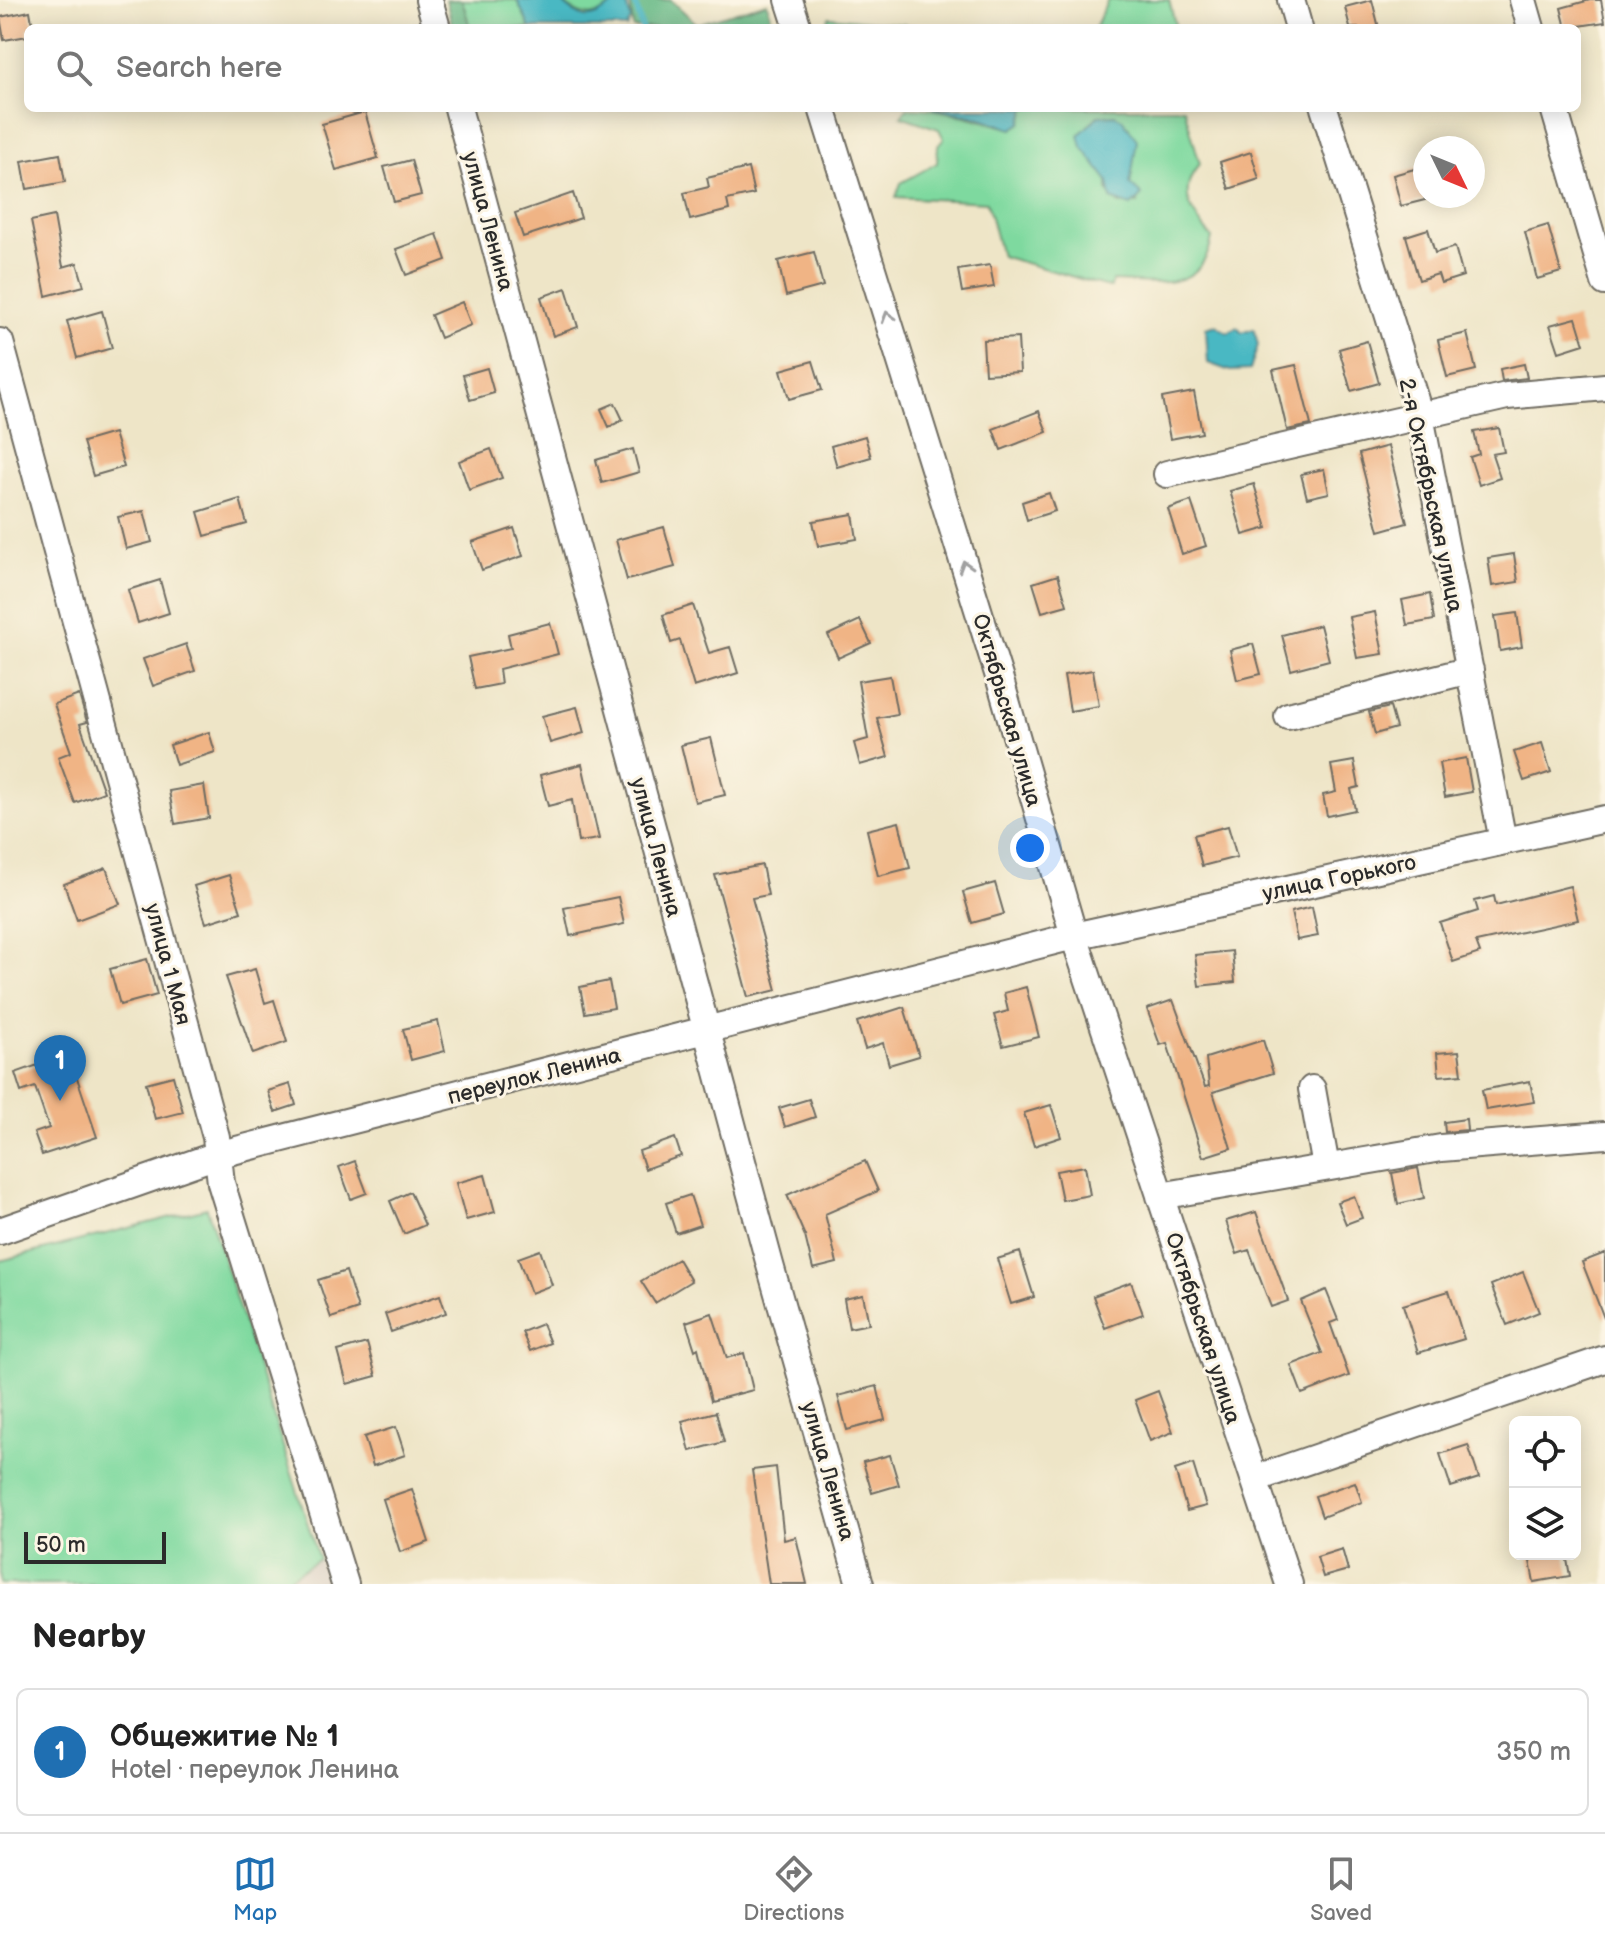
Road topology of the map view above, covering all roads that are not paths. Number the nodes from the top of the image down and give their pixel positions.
1 (429, 0) edge
2 (789, 0) edge
3 (1291, 0) edge
4 (1523, 0) edge
5 (436, 24) edge
6 (797, 24) edge
7 (1298, 24) edge
8 (1530, 24) edge
9 (459, 112) edge
10 (823, 112) edge
11 (1325, 112) edge
12 (1555, 112) edge
13 (1605, 282) edge
14 (0, 342) edge
15 (1605, 387) edge
16 (1420, 416) junction
17 (1167, 474) dead end
18 (1470, 670) junction
19 (1288, 716) dead end
20 (1605, 819) edge
21 (1503, 841) junction
22 (1074, 936) junction
23 (707, 1031) junction
24 (1312, 1089) dead end
25 (1605, 1135) edge
26 (217, 1155) junction
27 (1326, 1167) junction
28 (1160, 1196) junction
29 (0, 1231) edge
30 (1605, 1359) edge
31 (1254, 1479) junction
32 (345, 1584) edge
33 (860, 1584) edge
34 (1289, 1584) edge

1 - 5 street
2 - 6 street
3 - 7 street
4 - 8 street
9 - 23 street, улица Ленина
22 -> 10 street, Октябрьская улица
11 - 16 street, 2-я Октябрьская улица
12 - 13 street
14 - 26 street, улица 1 Мая
15 - 16 street
16 - 17 street
16 - 18 street, 2-я Октябрьская улица
18 - 19 street
18 - 21 street, 2-я Октябрьская улица
20 - 21 street, улица Горького
21 - 22 street, улица Горького
22 - 23 street, переулок Ленина
22 - 28 street, Октябрьская улица
23 - 26 street, переулок Ленина
23 - 33 street, улица Ленина
24 - 27 street
25 - 27 street
26 - 29 street, переулок Ленина
26 - 32 street, улица 1 Мая
27 - 28 street
28 - 31 street, Октябрьская улица
30 - 31 street
31 - 34 street, Октябрьская улица

